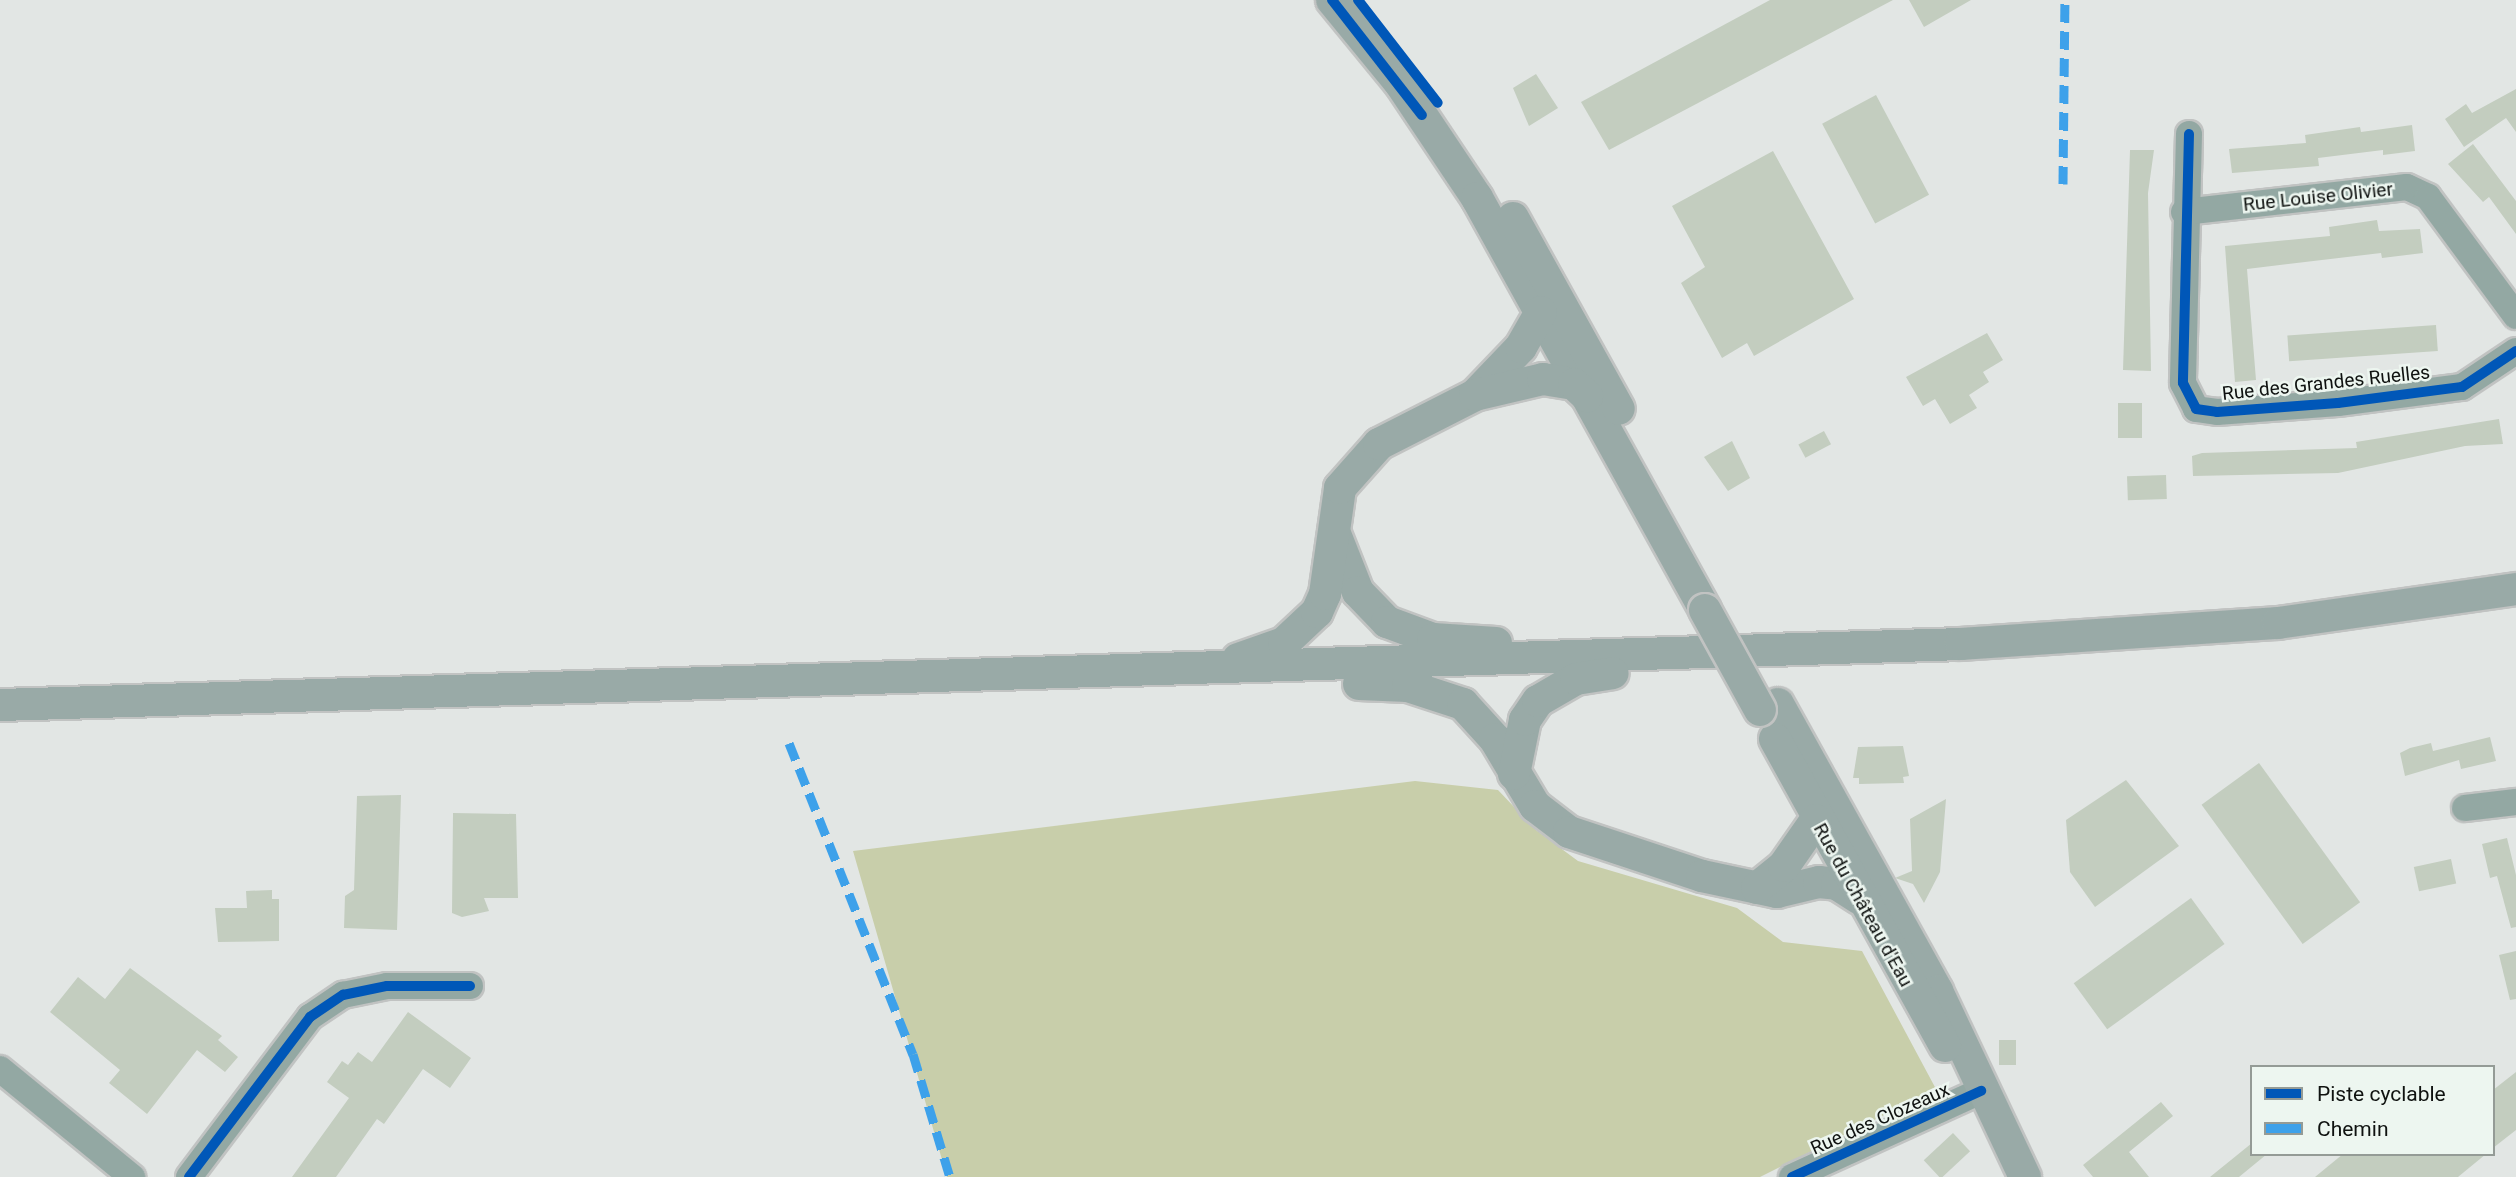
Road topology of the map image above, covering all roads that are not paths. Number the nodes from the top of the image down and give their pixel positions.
1 (1332, 0) edge
2 (1358, 0) edge
3 (2189, 134) dead end
4 (2184, 212) junction
5 (1541, 312) junction
6 (2516, 316) edge
7 (1521, 347) junction
8 (2516, 351) edge
9 (1563, 356) junction
10 (1475, 395) junction
11 (1334, 531) junction
12 (2516, 589) edge
13 (1715, 609) junction
14 (1652, 655) junction
15 (1590, 658) junction
16 (1311, 667) junction
17 (1206, 669) junction
18 (0, 705) edge
19 (1769, 707) junction
20 (1514, 774) junction
21 (2516, 802) edge
22 (2465, 808) dead end
23 (1833, 852) junction
24 (1757, 888) junction
25 (470, 986) dead end
26 (0, 1069) edge
27 (1981, 1091) junction
28 (132, 1177) edge
29 (189, 1177) edge
30 (1792, 1177) edge
31 (2025, 1177) edge

1 - 5 main road
2 - 9 main road
3 - 4 street, Rue des Grandes Ruelles
4 - 6 street, Rue Louise Olivier
4 - 8 street, Rue des Grandes Ruelles
5 - 7 main road
5 - 9 main road
7 - 9 main road
7 - 10 main road
9 - 10 main road
9 - 13 main road
9 - 13 main road
10 - 11 main road
11 - 15 main road
11 - 17 main road
12 - 14 main road
13 - 19 main road
14 - 15 main road
14 - 20 main road
15 - 16 main road
16 - 17 main road
16 - 20 main road
17 - 18 main road
19 - 23 main road, Rue du Château d'Eau
19 - 23 main road, Rue du Château d'Eau
20 - 24 main road
21 - 22 street
23 - 24 main road
23 - 24 main road
23 - 27 main road, Rue du Château d'Eau
23 - 27 main road, Rue du Château d'Eau
25 - 29 street
26 - 28 street
27 - 30 street, Rue des Clozeaux
27 - 31 main road, Rue du Château d'Eau

